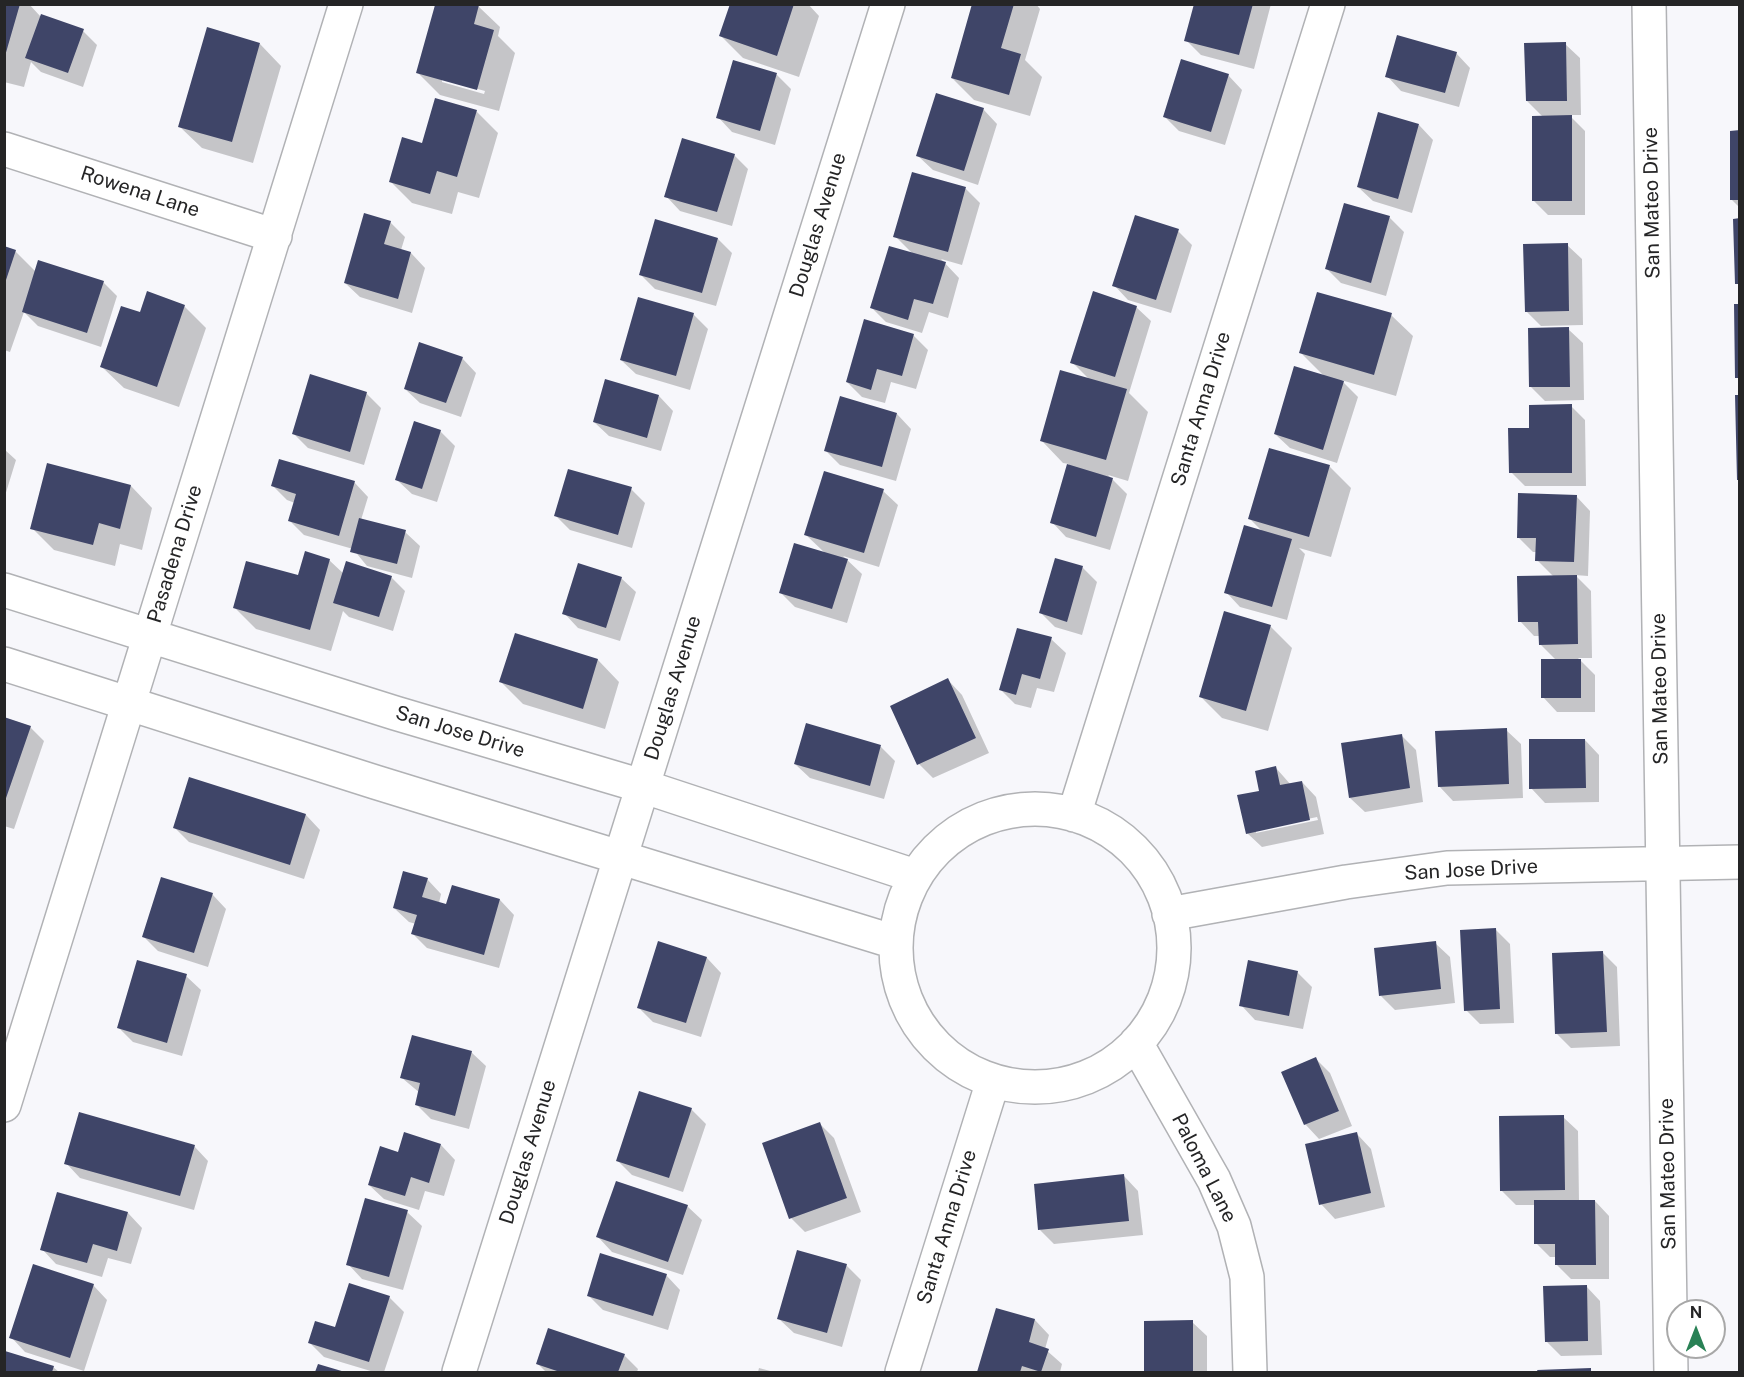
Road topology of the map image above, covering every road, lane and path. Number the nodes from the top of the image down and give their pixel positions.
1 (346, 4) edge
2 (888, 4) edge
3 (1329, 4) edge
4 (1649, 4) edge
5 (4, 149) edge
6 (275, 236) junction
7 (4, 590) edge
8 (149, 636) junction
9 (4, 664) edge
10 (127, 703) junction
11 (642, 786) junction
12 (1074, 815) junction
13 (619, 858) junction
14 (1740, 862) edge
15 (1663, 864) junction
16 (915, 876) junction
17 (1170, 914) junction
18 (895, 942) junction
19 (1136, 1043) junction
20 (993, 1081) junction
21 (4, 1105) edge
22 (459, 1372) edge
23 (902, 1372) edge
24 (1250, 1372) edge
25 (1671, 1372) edge

1 - 6 street, Pasadena Drive
2 - 11 street, Douglas Avenue
3 - 12 street, Santa Anna Drive
4 - 15 street, San Mateo Drive
5 - 6 street, Rowena Lane
6 - 8 street, Pasadena Drive
7 - 8 street, San Jose Drive
8 - 10 street, Pasadena Drive
8 - 11 street, San Jose Drive
9 - 10 street
10 - 13 street
10 - 21 street, Pasadena Drive
11 - 13 street, Douglas Avenue
11 - 16 street, San Jose Drive
12 - 16 street
12 - 17 street
13 - 18 street
13 - 22 street, Douglas Avenue
14 - 15 street, San Jose Drive
15 - 17 street, San Jose Drive
15 - 25 street, San Mateo Drive
16 - 18 street
17 - 19 street
18 - 20 street
19 - 20 street
19 - 24 street, Paloma Lane
20 - 23 street, Santa Anna Drive

